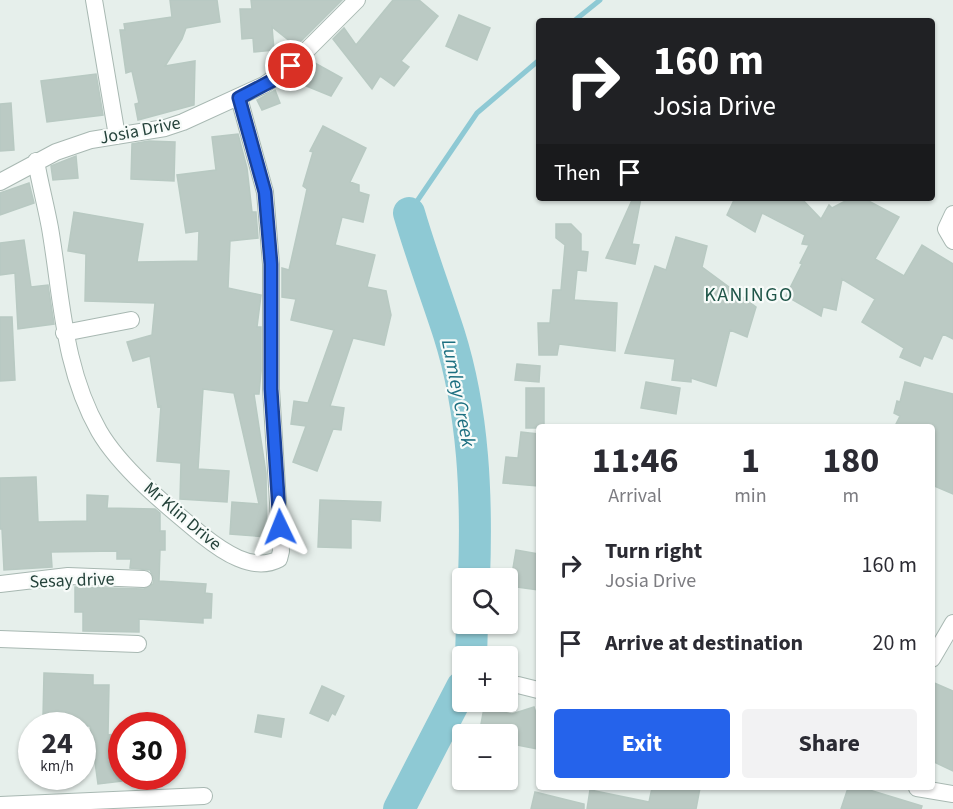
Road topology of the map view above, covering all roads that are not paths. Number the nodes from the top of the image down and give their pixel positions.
1 (94, 0) edge
2 (357, 0) edge
3 (239, 98) junction
4 (117, 136) junction
5 (36, 161) junction
6 (0, 182) edge
7 (953, 214) edge
8 (953, 241) edge
9 (131, 320) dead end
10 (64, 333) junction
11 (144, 579) dead end
12 (0, 584) edge
13 (953, 622) edge
14 (0, 639) edge
15 (138, 644) dead end
16 (935, 654) edge
17 (518, 685) dead end
18 (536, 690) edge
19 (929, 790) edge
20 (953, 794) edge
21 (204, 796) dead end
22 (0, 805) edge

1 - 4 street
2 - 3 street, Josia Drive
3 - 4 street, Josia Drive
3 - 10 street, Mr Klin Drive
4 - 5 street, Josia Drive
5 - 6 street, Josia Drive
5 - 10 street, Mr Klin Drive
7 - 8 street
9 - 10 street
11 - 12 street, Sesay drive
13 - 16 street
14 - 15 street
17 - 18 street
19 - 20 street
21 - 22 street

